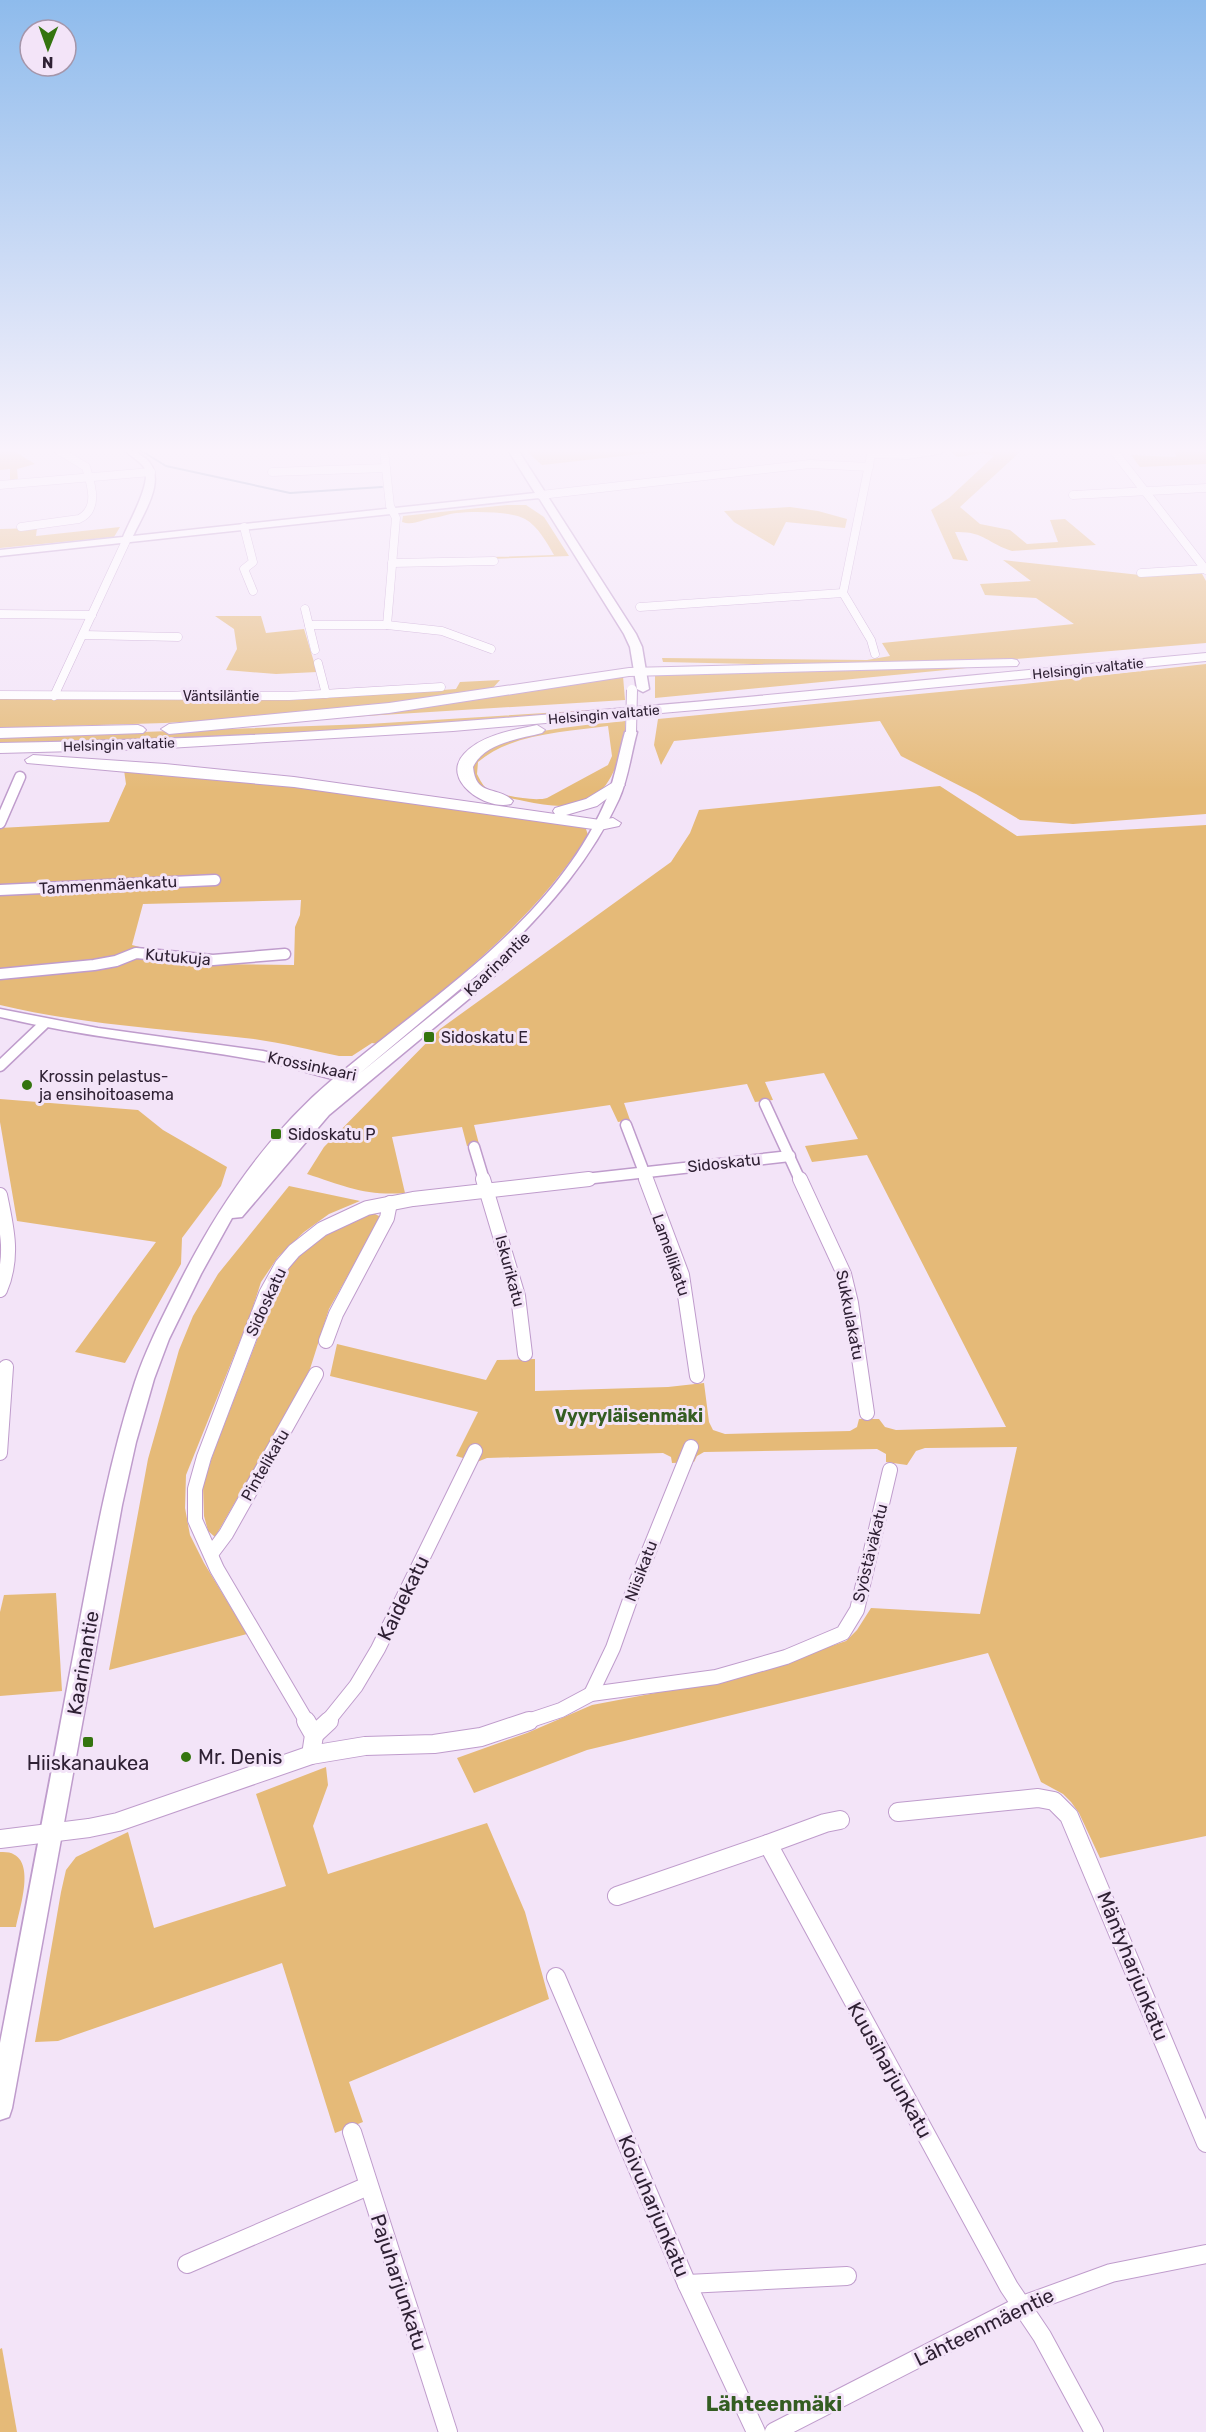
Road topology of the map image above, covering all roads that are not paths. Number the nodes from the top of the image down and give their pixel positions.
1 (116, 563) edge
2 (251, 563) edge
3 (392, 563) edge
4 (587, 563) edge
5 (849, 563) edge
6 (1206, 570) edge
7 (1141, 573) dead end
8 (253, 591) dead end
9 (843, 593) junction
10 (640, 607) dead end
11 (306, 609) dead end
12 (0, 614) edge
13 (92, 615) junction
14 (309, 625) junction
15 (387, 625) junction
16 (84, 635) junction
17 (178, 637) dead end
18 (491, 649) dead end
19 (1206, 649) edge
20 (315, 650) dead end
21 (875, 654) dead end
22 (1206, 657) edge
23 (1070, 661) junction
24 (318, 663) dead end
25 (636, 667) junction
26 (441, 687) dead end
27 (326, 694) junction
28 (0, 695) edge
29 (54, 696) junction
30 (665, 710) junction
31 (169, 729) junction
32 (636, 731) junction
33 (0, 734) edge
34 (0, 748) edge
35 (0, 758) edge
36 (20, 777) dead end
37 (617, 785) junction
38 (561, 811) junction
39 (605, 822) junction
40 (0, 823) edge
41 (215, 880) dead end
42 (0, 890) edge
43 (285, 954) dead end
44 (0, 974) edge
45 (0, 1013) edge
46 (44, 1024) junction
47 (0, 1066) edge
48 (354, 1074) junction
49 (765, 1104) dead end
50 (626, 1125) dead end
51 (474, 1148) dead end
52 (790, 1156) junction
53 (642, 1172) junction
54 (487, 1190) junction
55 (0, 1195) edge
56 (390, 1203) junction
57 (0, 1290) edge
58 (326, 1341) dead end
59 (525, 1354) dead end
60 (6, 1367) dead end
61 (316, 1374) dead end
62 (697, 1376) dead end
63 (867, 1413) dead end
64 (691, 1447) dead end
65 (474, 1451) dead end
66 (0, 1453) edge
67 (890, 1470) dead end
68 (211, 1554) junction
69 (591, 1694) junction
70 (314, 1734) junction
71 (311, 1755) junction
72 (898, 1812) dead end
73 (840, 1820) dead end
74 (52, 1833) junction
75 (0, 1839) edge
76 (768, 1844) junction
77 (617, 1896) dead end
78 (556, 1977) dead end
79 (0, 2108) edge
80 (352, 2132) dead end
81 (1206, 2143) edge
82 (368, 2186) junction
83 (1206, 2254) edge
84 (187, 2264) dead end
85 (847, 2276) dead end
86 (687, 2284) junction
87 (1020, 2306) junction
88 (447, 2432) edge
89 (756, 2432) edge
90 (774, 2432) edge
91 (1094, 2432) edge

1 - 13 street
2 - 8 street
3 - 15 street
4 - 25 main road, Kaarinantie
5 - 9 street
6 - 7 street
9 - 10 street
9 - 21 street
11 - 14 street
12 - 13 street
13 - 16 street
14 - 15 street
14 - 20 street
15 - 18 street
16 - 17 street
16 - 29 street
19 - 23 highway, Helsingin valtatie
22 - 30 highway, Helsingin valtatie
23 - 25 highway
23 - 31 highway, Helsingin valtatie
24 - 27 street
25 - 31 highway
25 - 32 main road, Kaarinantie, bridge
26 - 27 street, Väntsiläntie
27 - 29 street, Väntsiläntie
28 - 29 street, Väntsiläntie
30 - 34 highway, Helsingin valtatie
30 - 38 highway
31 - 33 highway, Helsingin valtatie
32 - 37 main road, Kaarinantie
32 - 39 main road, Kaarinantie
35 - 39 highway
36 - 40 street
37 - 38 highway
37 - 39 main road, Kaarinantie
38 - 39 highway
39 - 48 main road, Kaarinantie
41 - 42 street, Tammenmäenkatu
43 - 44 street, Kutukuja
45 - 46 main road, Krossinkaari
46 - 47 street
46 - 48 main road, Krossinkaari
48 - 74 main road, Kaarinantie
49 - 52 street, Sukkulakatu
50 - 53 street, Lamellikatu
51 - 54 street, Iskurikatu
52 - 53 street, Sidoskatu
52 - 63 street, Sukkulakatu
53 - 54 street, Sidoskatu
53 - 62 street, Lamellikatu
54 - 56 street, Sidoskatu
54 - 59 street, Iskurikatu
55 - 57 street
56 - 58 street
56 - 68 street, Sidoskatu
60 - 66 street
61 - 68 street, Pintelikatu
64 - 69 street, Niisikatu
65 - 70 street, Kaidekatu
67 - 69 street, Syöstäväkatu
68 - 70 street, Sidoskatu
69 - 71 street
70 - 71 street
71 - 74 street
72 - 81 street, Mäntyharjunkatu
73 - 76 street
74 - 75 street
74 - 79 main road, Kaarinantie
76 - 77 street
76 - 87 street, Kuusiharjunkatu
78 - 86 street, Koivuharjunkatu
80 - 82 street, Pajuharjunkatu
82 - 84 street
82 - 88 street, Pajuharjunkatu
83 - 87 street, Lähteenmäentie
85 - 86 street
86 - 89 street, Koivuharjunkatu
87 - 90 street, Lähteenmäentie
87 - 91 street, Kuusiharjunkatu

